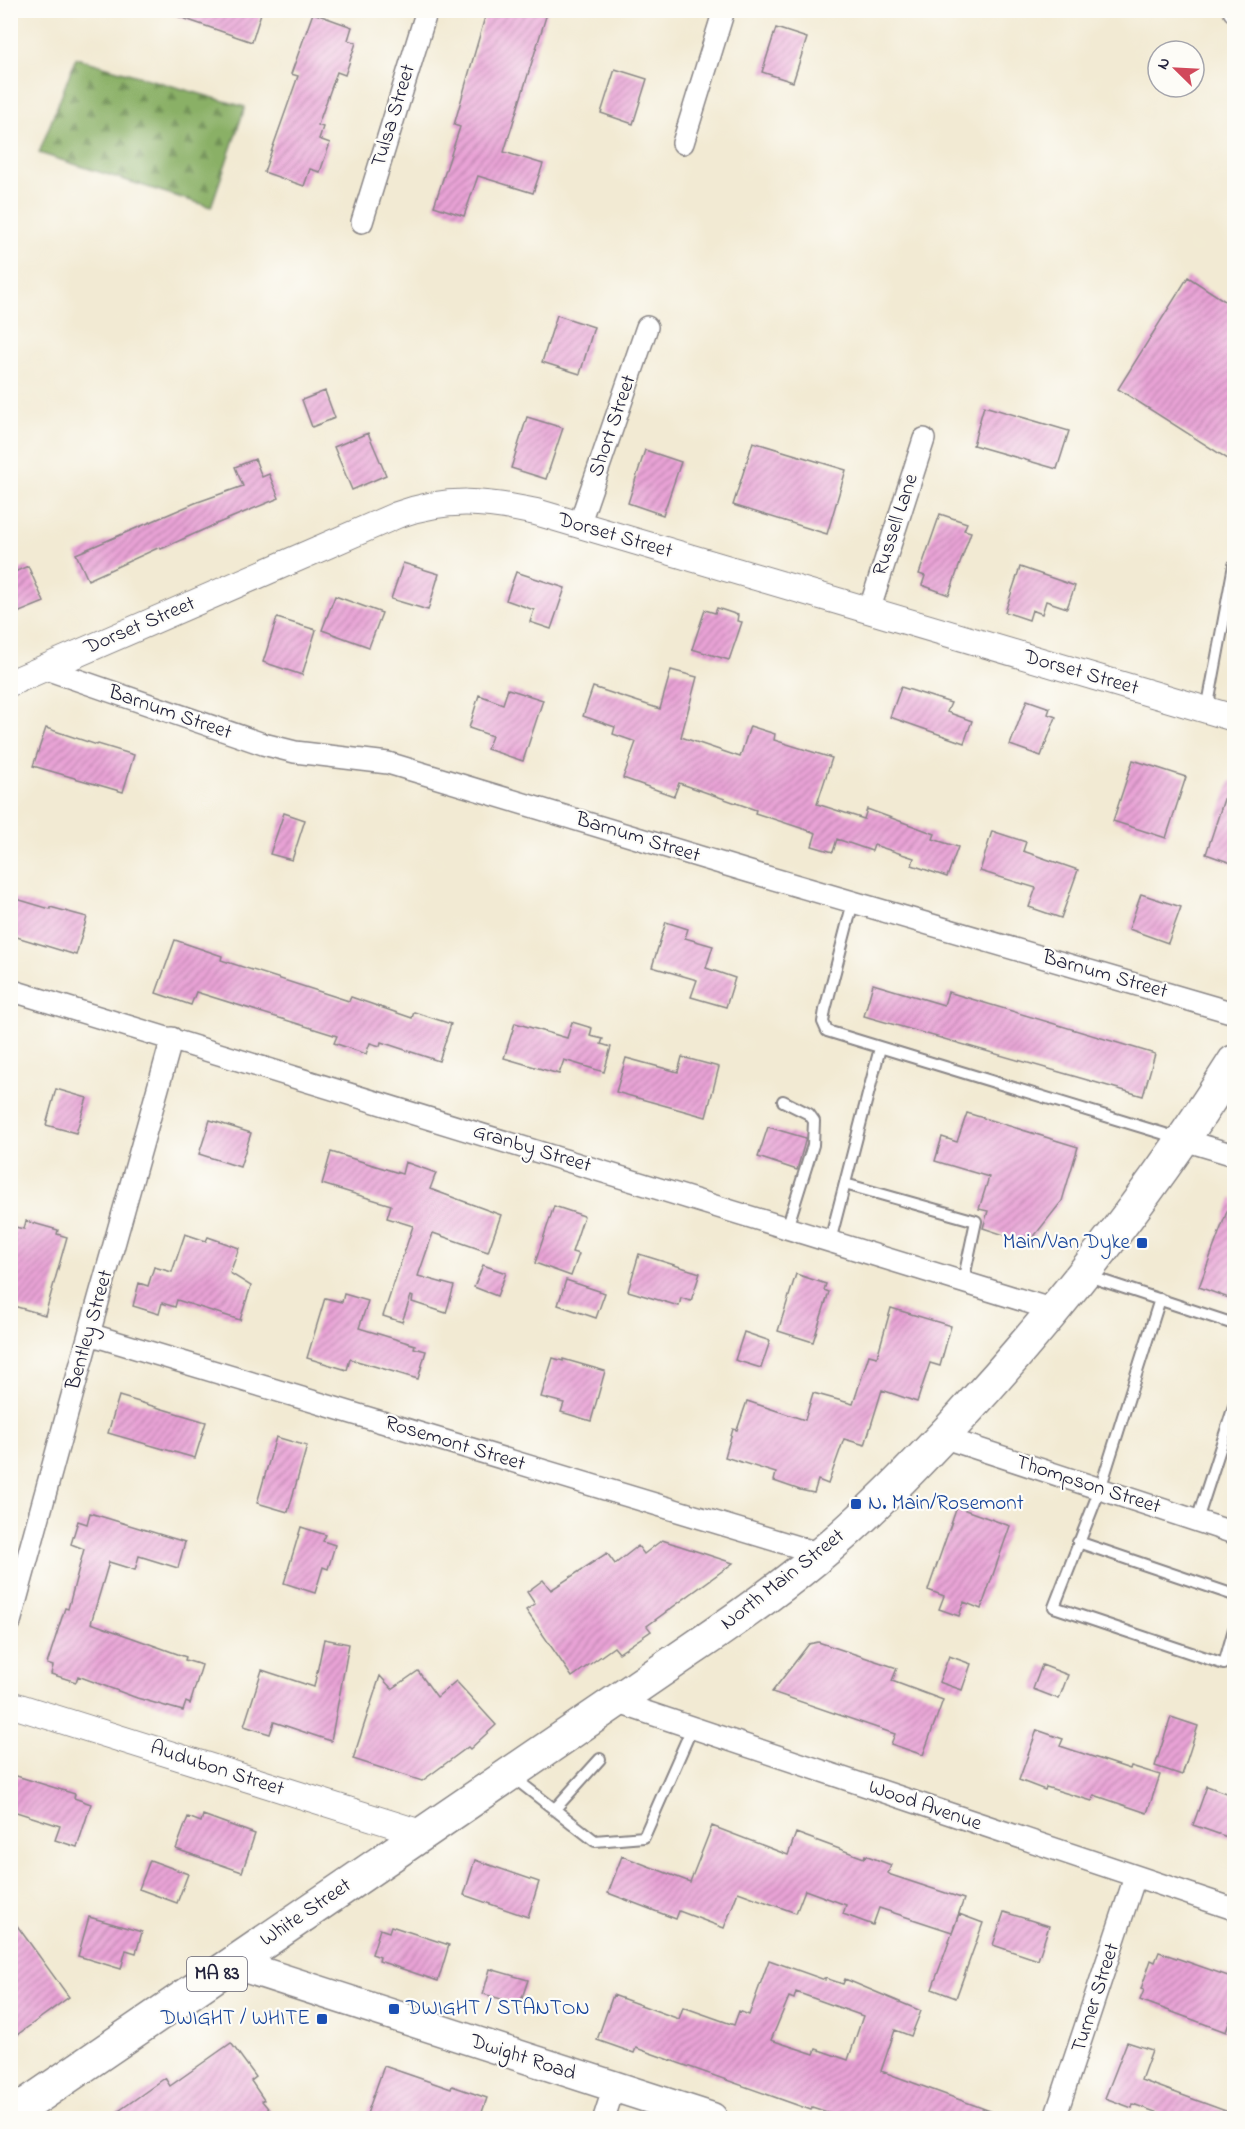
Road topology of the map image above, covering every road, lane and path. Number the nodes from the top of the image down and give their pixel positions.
1 (427, 10) edge
2 (724, 10) edge
3 (683, 143) dead end
4 (362, 222) dead end
5 (647, 327) dead end
6 (924, 439) dead end
7 (579, 525) junction
8 (1234, 565) edge
9 (868, 611) junction
10 (43, 668) junction
11 (10, 682) edge
12 (1207, 710) junction
13 (1234, 718) edge
14 (853, 902) junction
15 (10, 990) edge
16 (1234, 1013) edge
17 (172, 1038) junction
18 (880, 1048) junction
19 (1234, 1062) edge
20 (783, 1101) dead end
21 (1184, 1140) junction
22 (1234, 1155) edge
23 (844, 1184) junction
24 (787, 1228) junction
25 (830, 1241) junction
26 (1082, 1274) junction
27 (963, 1282) junction
28 (1160, 1299) junction
29 (1054, 1310) junction
30 (1234, 1324) edge
31 (89, 1334) junction
32 (1234, 1406) edge
33 (942, 1437) junction
34 (1100, 1489) junction
35 (1197, 1520) junction
36 (1234, 1533) edge
37 (1078, 1542) junction
38 (821, 1554) junction
39 (1234, 1595) edge
40 (10, 1622) edge
41 (1234, 1629) edge
42 (616, 1702) junction
43 (10, 1704) edge
44 (692, 1728) junction
45 (600, 1759) dead end
46 (510, 1774) junction
47 (554, 1810) junction
48 (424, 1834) junction
49 (1135, 1877) junction
50 (1234, 1909) edge
51 (232, 1963) junction
52 (614, 2087) junction
53 (10, 2116) edge
54 (604, 2118) edge
55 (712, 2118) edge
56 (1055, 2118) edge

1 - 4 street, Tulsa Street
2 - 3 street
5 - 7 street, Short Street
6 - 9 street, Russell Lane
7 - 9 street, Dorset Street
7 - 10 street, Dorset Street
8 - 12 lane
9 - 12 street, Dorset Street
10 - 11 street, Dorset Street
10 - 14 street, Barnum Street
12 - 13 street, Dorset Street
14 - 16 street, Barnum Street
14 - 18 lane
15 - 17 street, Granby Street
17 - 24 street, Granby Street
17 - 31 street, Bentley Street
18 - 21 lane
18 - 23 lane
19 - 21 main road, North Main Street / MA 83
20 - 24 lane
21 - 22 street
21 - 26 main road, North Main Street / MA 83
23 - 25 lane
23 - 27 lane
24 - 25 street, Granby Street
25 - 27 street, Granby Street
26 - 28 lane
26 - 29 main road, North Main Street / MA 83
27 - 29 street, Granby Street
28 - 30 lane
28 - 34 lane
29 - 33 main road, North Main Street / MA 83
31 - 38 street, Rosemont Street
31 - 40 street, Bentley Street
32 - 35 lane
33 - 34 street, Thompson Street
33 - 38 main road, North Main Street / MA 83
34 - 35 street, Thompson Street
34 - 37 lane
35 - 36 street, Thompson Street
37 - 39 lane
37 - 41 lane
38 - 42 main road, North Main Street / MA 83
42 - 44 street, Wood Avenue
42 - 46 main road, North Main Street / MA 83
43 - 48 street, Audubon Street
44 - 47 lane
44 - 49 street, Wood Avenue
45 - 47 lane
46 - 47 lane
46 - 48 main road, North Main Street / MA 83
48 - 51 main road, White Street / MA 83
49 - 50 street, Wood Avenue
49 - 56 street, Turner Street
51 - 52 main road, Dwight Road
51 - 53 main road, White Street / MA 83
52 - 54 street
52 - 55 main road, Dwight Road

